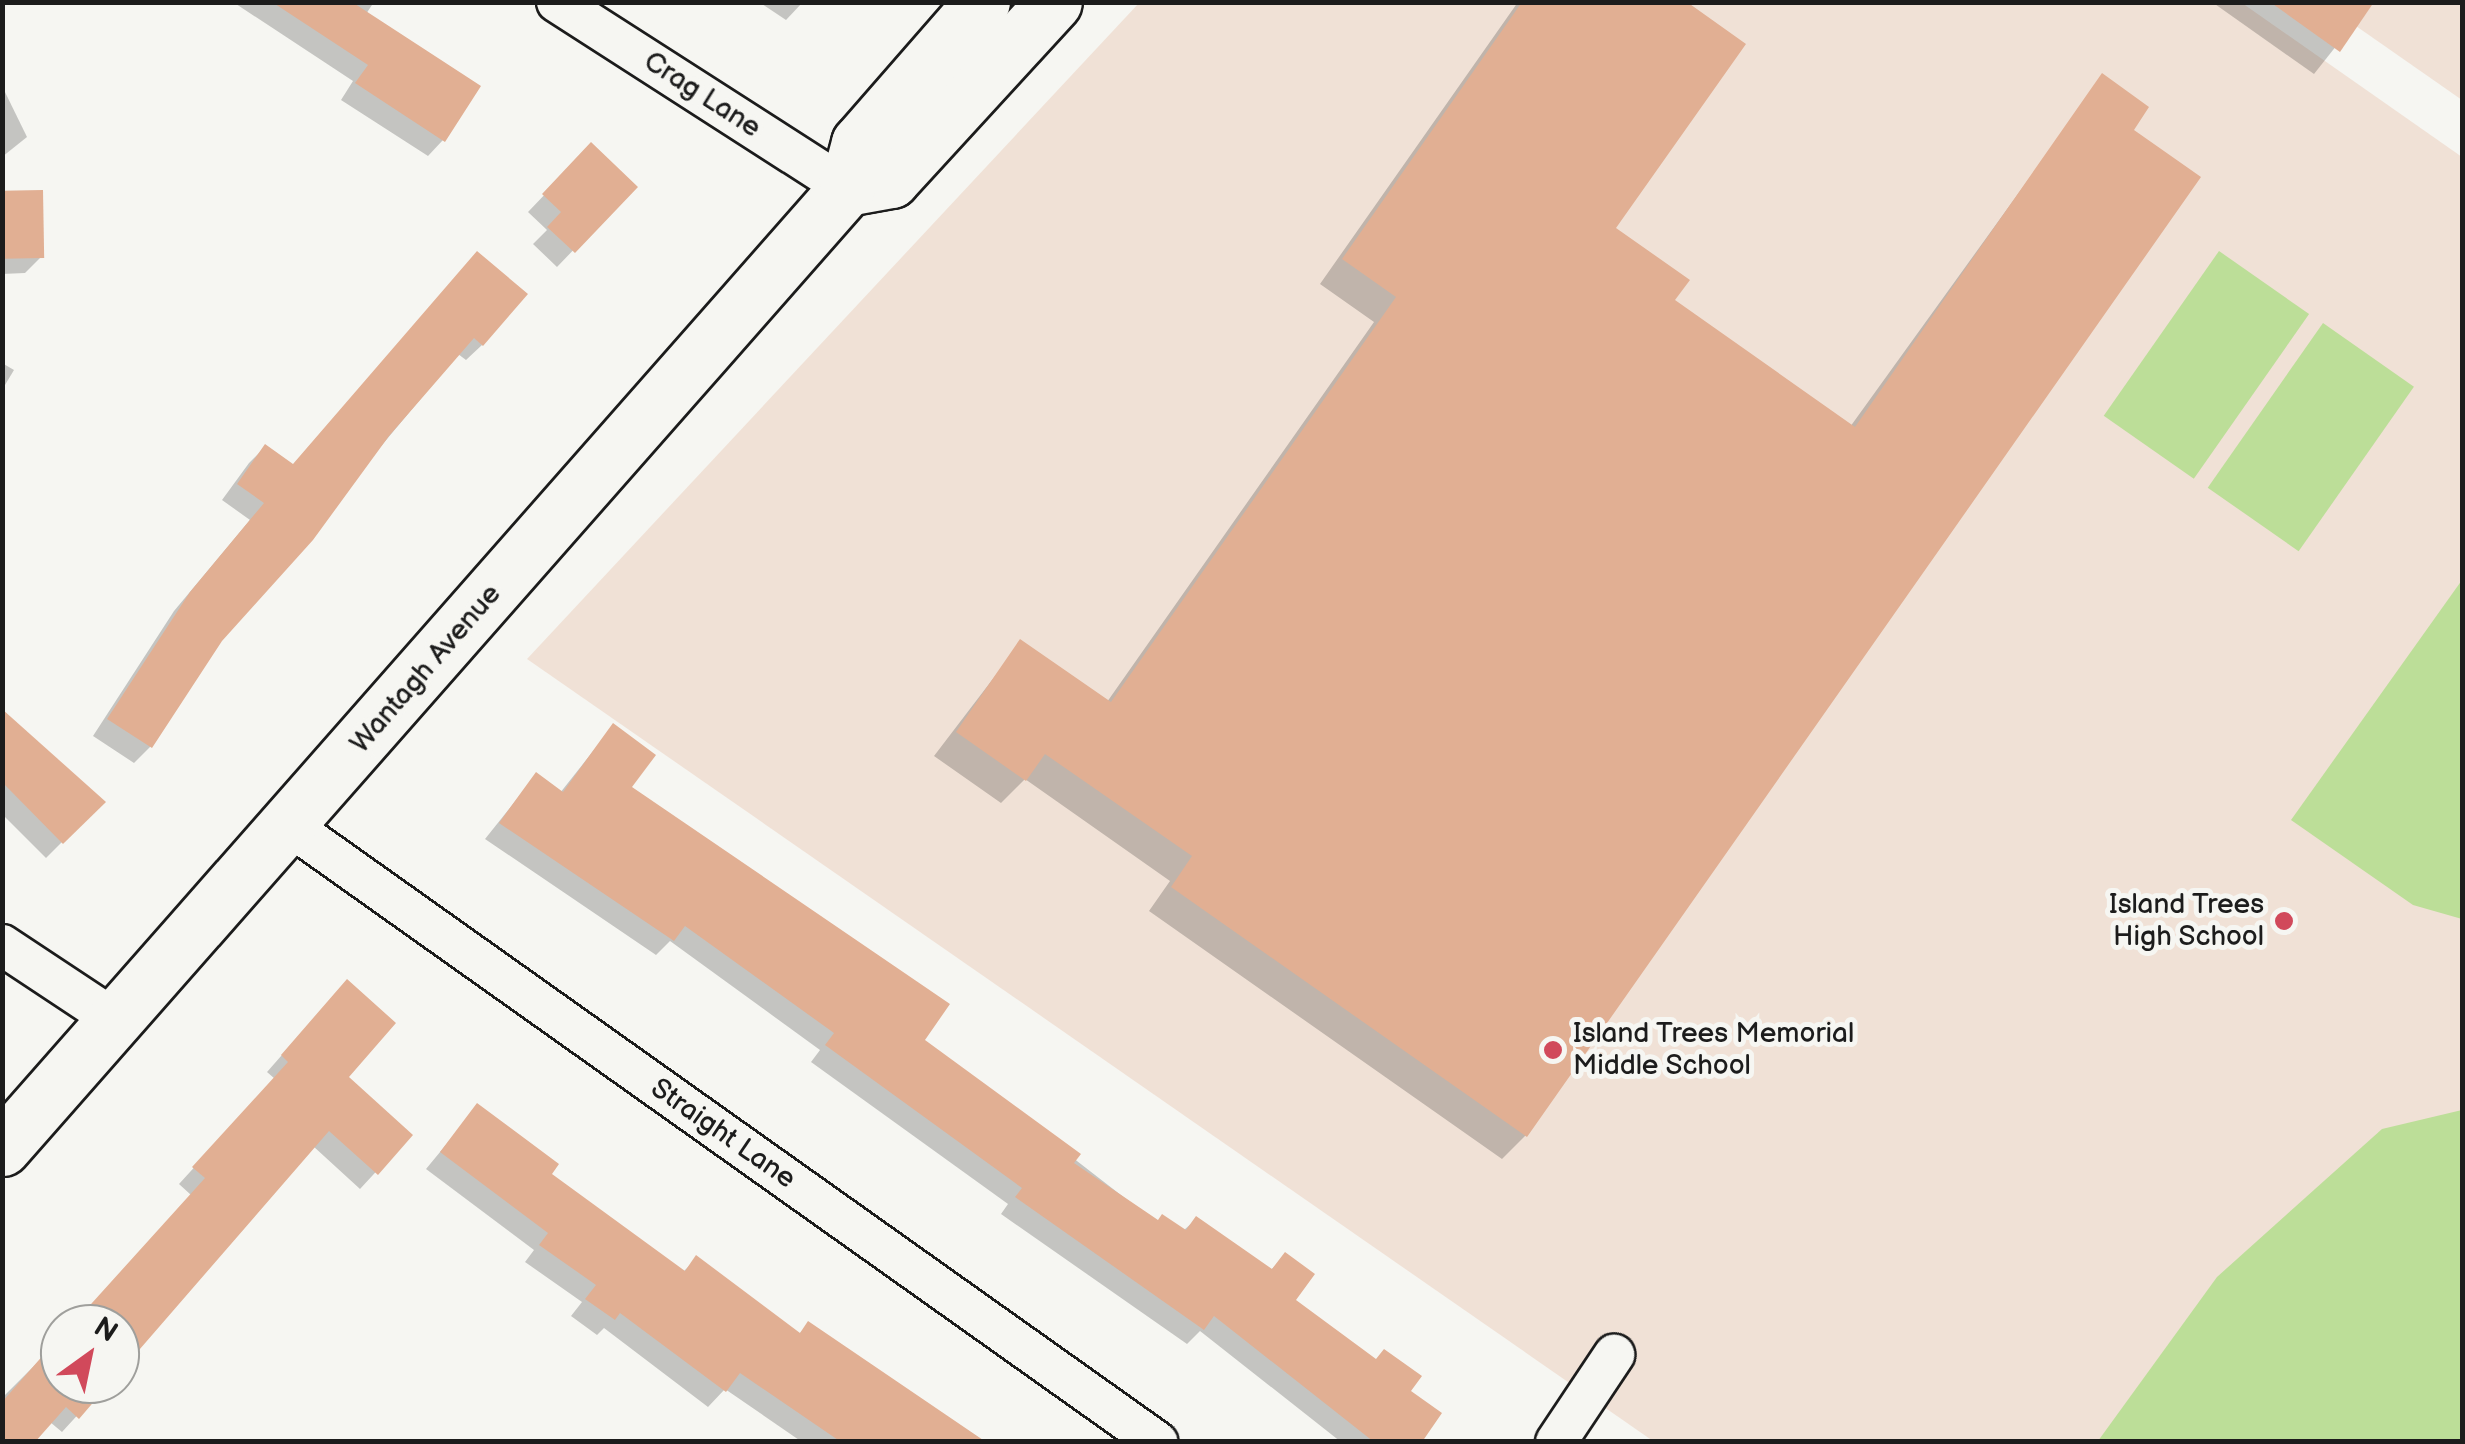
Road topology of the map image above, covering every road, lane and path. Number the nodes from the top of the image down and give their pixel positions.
1 (557, 2) edge
2 (982, 2) edge
3 (1054, 2) edge
4 (847, 188) junction
5 (290, 826) junction
6 (2, 945) edge
7 (114, 1019) junction
8 (2, 1148) edge
9 (1614, 1355) dead end
10 (1157, 1442) edge
11 (1556, 1442) edge

1 - 4 street, Crag Lane
2 - 4 main road, Wantagh Avenue
3 - 4 main road
4 - 5 main road, Wantagh Avenue
5 - 7 main road, Wantagh Avenue
5 - 10 street, Straight Lane
6 - 7 street
7 - 8 main road, Wantagh Avenue
9 - 11 street

